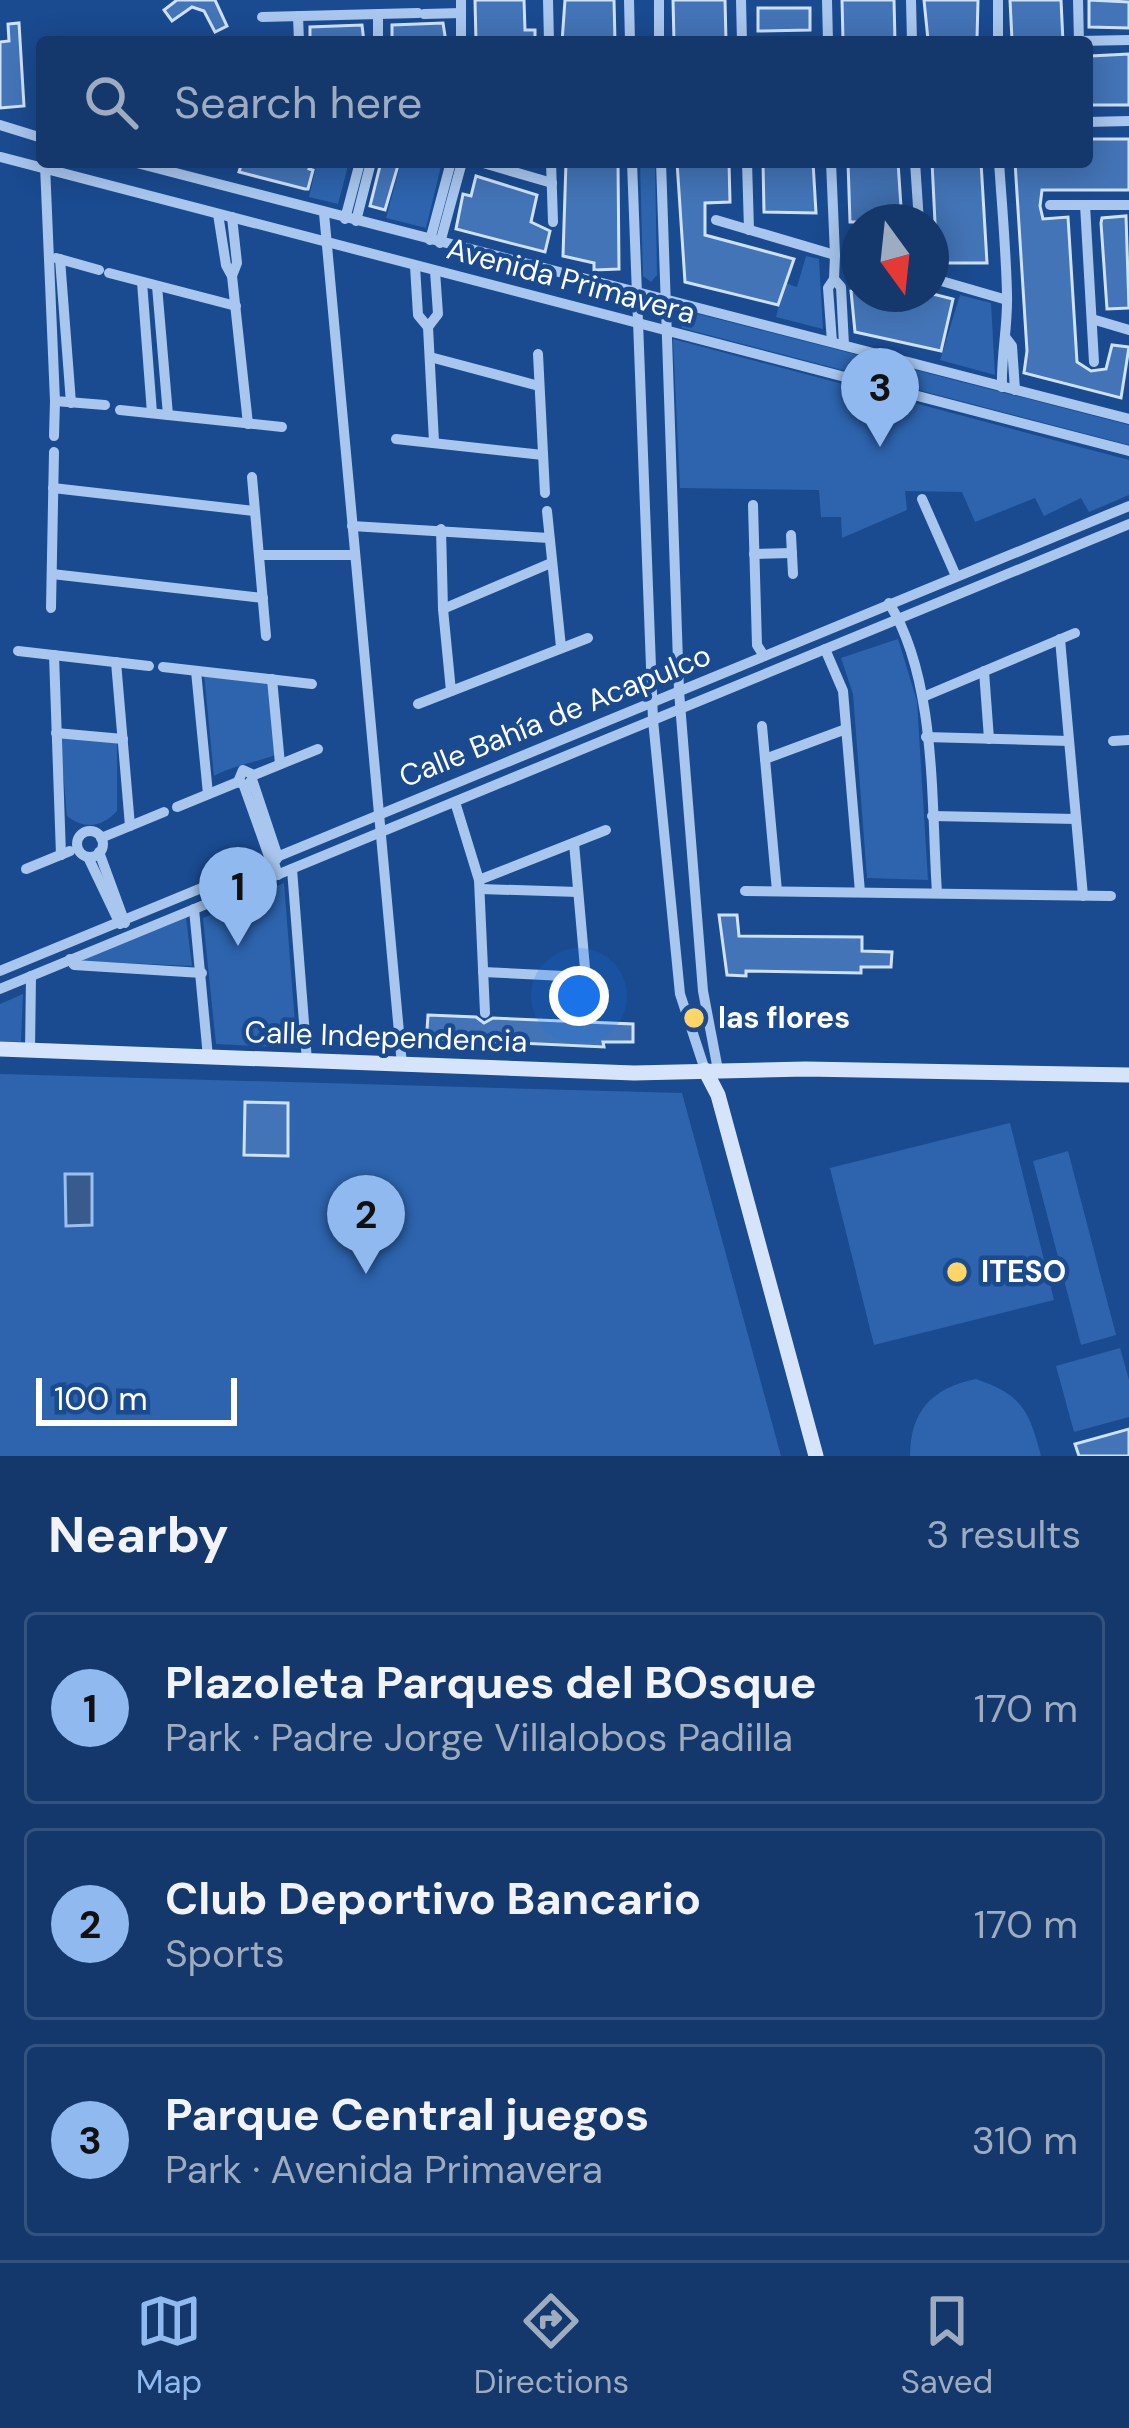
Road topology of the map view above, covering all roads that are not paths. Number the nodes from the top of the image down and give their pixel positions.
1 (548, 0) edge
2 (629, 0) edge
3 (659, 0) edge
4 (740, 0) edge
5 (827, 0) edge
6 (911, 0) edge
7 (998, 0) edge
8 (1078, 0) edge
9 (461, 7) edge
10 (377, 14) junction
11 (298, 16) junction
12 (262, 17) dead end
13 (299, 36) edge
14 (378, 36) edge
15 (548, 36) edge
16 (630, 36) edge
17 (659, 36) edge
18 (742, 36) edge
19 (828, 36) edge
20 (912, 36) edge
21 (998, 36) edge
22 (1079, 36) edge
23 (1129, 40) edge
24 (1093, 41) edge
25 (1093, 122) edge
26 (1129, 122) edge
27 (0, 125) edge
28 (36, 136) edge
29 (2, 158) edge
30 (36, 164) edge
31 (45, 168) edge
32 (52, 168) edge
33 (155, 168) edge
34 (359, 168) edge
35 (369, 168) edge
36 (450, 168) edge
37 (460, 168) edge
38 (501, 168) edge
39 (551, 168) edge
40 (632, 168) edge
41 (661, 168) edge
42 (747, 168) edge
43 (831, 168) edge
44 (915, 168) edge
45 (999, 168) edge
46 (552, 183) junction
47 (918, 204) edge
48 (1049, 205) dead end
49 (1085, 205) junction
50 (1129, 205) edge
51 (324, 213) junction
52 (218, 214) junction
53 (232, 217) junction
54 (351, 220) junction
55 (716, 220) dead end
56 (553, 222) dead end
57 (748, 230) junction
58 (435, 241) junction
59 (328, 243) junction
60 (835, 255) junction
61 (54, 258) junction
62 (415, 266) junction
63 (435, 271) junction
64 (232, 276) junction
65 (142, 282) junction
66 (949, 283) edge
67 (157, 286) junction
68 (635, 291) junction
69 (663, 298) junction
70 (1007, 300) junction
71 (236, 306) junction
72 (1092, 319) junction
73 (636, 323) junction
74 (428, 327) junction
75 (664, 330) junction
76 (1129, 330) edge
77 (838, 344) junction
78 (538, 354) dead end
79 (430, 357) junction
80 (1094, 362) dead end
81 (539, 386) junction
82 (1008, 389) junction
83 (55, 401) junction
84 (71, 403) junction
85 (105, 405) dead end
86 (120, 410) dead end
87 (152, 413) junction
88 (168, 415) junction
89 (1129, 419) edge
90 (248, 424) junction
91 (282, 428) dead end
92 (54, 436) dead end
93 (396, 439) dead end
94 (434, 442) junction
95 (1129, 451) edge
96 (54, 452) dead end
97 (543, 455) junction
98 (252, 477) dead end
99 (671, 487) junction
100 (53, 488) junction
101 (643, 490) junction
102 (545, 493) dead end
103 (922, 499) dead end
104 (753, 505) dead end
105 (1127, 507) edge
106 (254, 511) junction
107 (547, 511) dead end
108 (1129, 523) edge
109 (352, 526) junction
110 (441, 530) junction
111 (791, 535) dead end
112 (549, 538) junction
113 (1043, 541) junction
114 (792, 553) junction
115 (754, 554) junction
116 (259, 555) junction
117 (353, 555) junction
118 (1050, 557) junction
119 (551, 563) junction
120 (52, 574) junction
121 (793, 574) dead end
122 (956, 576) junction
123 (263, 598) junction
124 (889, 603) junction
125 (51, 608) dead end
126 (443, 609) junction
127 (899, 619) junction
128 (1075, 633) dead end
129 (266, 636) dead end
130 (588, 638) dead end
131 (1060, 639) junction
132 (561, 647) junction
133 (825, 649) junction
134 (18, 651) dead end
135 (54, 655) junction
136 (764, 656) junction
137 (116, 662) junction
138 (149, 666) dead end
139 (163, 667) dead end
140 (196, 671) junction
141 (984, 671) junction
142 (272, 680) junction
143 (312, 684) dead end
144 (451, 691) junction
145 (679, 691) junction
146 (923, 697) junction
147 (652, 702) junction
148 (418, 704) dead end
149 (680, 708) junction
150 (653, 720) junction
151 (762, 726) dead end
152 (846, 729) junction
153 (56, 733) junction
154 (926, 737) junction
155 (122, 739) junction
156 (989, 739) junction
157 (1129, 740) edge
158 (1069, 741) junction
159 (1113, 741) dead end
160 (318, 748) dead end
161 (765, 759) junction
162 (280, 764) junction
163 (248, 781) junction
164 (208, 794) junction
165 (455, 802) junction
166 (177, 807) dead end
167 (164, 812) dead end
168 (379, 814) junction
169 (932, 816) junction
170 (1076, 819) junction
171 (59, 825) junction
172 (130, 826) junction
173 (606, 830) dead end
174 (381, 833) junction
175 (78, 838) junction
176 (101, 838) junction
177 (574, 843) junction
178 (94, 854) junction
179 (274, 864) junction
180 (26, 869) dead end
181 (292, 869) junction
182 (479, 885) junction
183 (745, 891) dead end
184 (777, 891) junction
185 (578, 892) junction
186 (860, 892) junction
187 (937, 893) junction
188 (1083, 896) junction
189 (1111, 896) dead end
190 (194, 909) junction
191 (124, 926) junction
192 (64, 945) junction
193 (70, 960) junction
194 (483, 972) junction
195 (202, 974) junction
196 (31, 976) junction
197 (585, 977) junction
198 (1, 982) edge
199 (703, 991) junction
200 (680, 994) junction
201 (484, 1013) dead end
202 (589, 1014) dead end
203 (0, 1049) edge
204 (30, 1050) junction
205 (208, 1057) junction
206 (307, 1061) junction
207 (402, 1065) junction
208 (711, 1070) junction
209 (1129, 1075) edge
210 (816, 1456) edge

1 - 15 street
2 - 16 street
3 - 17 street
4 - 18 street
5 - 19 street
6 - 20 street
7 - 21 street
8 - 22 street
9 - 10 street
10 - 11 street
10 - 14 street
11 - 12 street
11 - 13 street
23 - 24 street
25 - 26 street
27 - 28 street
29 - 30 street, Avenida Primavera
31 - 61 street
32 - 52 street, Avenida Primavera
33 - 51 street, Avenida Primavera
34 - 54 street
35 - 54 street
36 - 58 street
37 - 58 street
38 - 46 street
39 - 46 street
40 - 68 street
41 - 69 street
42 - 57 street
43 - 60 street
44 - 47 street
45 - 70 street
46 - 56 street
48 - 49 street
49 - 50 street
49 - 72 street
51 - 54 street, Avenida Primavera
51 - 59 street
52 - 53 street, Avenida Primavera
52 - 64 street
53 - 59 street, Avenida Primavera
53 - 64 street
54 - 58 street, Avenida Primavera
55 - 57 street
57 - 60 street
58 - 68 street, Avenida Primavera
59 - 62 street, Avenida Primavera
59 - 109 street
60 - 77 street
61 - 65 street
61 - 83 street
61 - 84 street
62 - 63 street, Avenida Primavera
62 - 74 street
63 - 73 street, Avenida Primavera
63 - 74 street
64 - 71 street
65 - 67 street
65 - 87 street
66 - 70 street
67 - 71 street
67 - 88 street
68 - 69 street, Avenida Primavera
68 - 73 street
69 - 75 street
69 - 77 street, Avenida Primavera
70 - 82 street
71 - 90 street
72 - 76 street
72 - 80 street
73 - 75 street, Avenida Primavera
73 - 101 street
74 - 79 street
75 - 95 street, Avenida Primavera
75 - 99 street
77 - 82 street, Avenida Primavera
78 - 81 street
79 - 81 street
79 - 94 street
81 - 97 street
82 - 89 street, Avenida Primavera
83 - 84 street
83 - 92 street
84 - 85 street
86 - 87 street
87 - 88 street
88 - 90 street
90 - 91 street
93 - 94 street
94 - 97 street
96 - 100 street
97 - 102 street
98 - 106 street
99 - 101 street
99 - 145 street
100 - 106 street
100 - 120 street
101 - 147 street
103 - 122 street
104 - 115 street
105 - 108 street
105 - 113 street, Calle Bahía de Acapulco
106 - 116 street
107 - 112 street
108 - 118 street, Calle Bahía de Acapulco
109 - 110 street
109 - 117 street
110 - 112 street
110 - 126 street
111 - 114 street
112 - 119 street
113 - 118 street
113 - 122 street, Calle Bahía de Acapulco
114 - 115 street
114 - 121 street
115 - 136 street
116 - 117 street
116 - 123 street
117 - 168 street
118 - 127 street, Calle Bahía de Acapulco
119 - 126 street
119 - 132 street
120 - 123 street
120 - 125 street
122 - 124 street, Calle Bahía de Acapulco
123 - 129 street
124 - 127 street
124 - 136 street, Calle Bahía de Acapulco
126 - 144 street
127 - 133 street, Calle Bahía de Acapulco
127 - 146 street
128 - 131 street
130 - 132 street
131 - 141 street
131 - 158 street
132 - 144 street
133 - 149 street, Calle Bahía de Acapulco
133 - 152 street
134 - 135 street
135 - 137 street
135 - 153 street
136 - 145 street, Calle Bahía de Acapulco
137 - 138 street
137 - 155 street
139 - 140 street
140 - 142 street
140 - 164 street
141 - 146 street
141 - 156 street
142 - 143 street
142 - 162 street
144 - 148 street
145 - 147 street, Calle Bahía de Acapulco
145 - 149 street
146 - 154 street
147 - 150 street
147 - 168 street, Calle Bahía de Acapulco
149 - 150 street, Calle Bahía de Acapulco
149 - 199 street
150 - 165 street, Calle Bahía de Acapulco
150 - 200 street
151 - 161 street
152 - 161 street
152 - 186 street
153 - 155 street
153 - 171 street
154 - 156 street
154 - 169 street
155 - 172 street
156 - 158 street
157 - 159 street
158 - 170 street
160 - 162 street
161 - 184 street
162 - 163 street
163 - 164 street
163 - 179 street
164 - 166 street
165 - 174 street, Calle Bahía de Acapulco
165 - 182 street
167 - 172 street
168 - 174 street
168 - 179 street, Calle Bahía de Acapulco
169 - 170 street
169 - 187 street
170 - 188 street
171 - 175 street
171 - 180 street
172 - 176 street
173 - 177 street
174 - 181 street, Calle Bahía de Acapulco
174 - 207 street
175 - 176 street
175 - 178 street
176 - 178 street
177 - 182 street
177 - 185 street
178 - 191 street
179 - 181 street, Calle Bahía de Acapulco
179 - 190 street, Calle Bahía de Acapulco
179 - 191 street, Calle Bahía de Acapulco
181 - 206 street
182 - 185 street
182 - 194 street
183 - 184 street
184 - 186 street
185 - 197 street
186 - 187 street
187 - 188 street
188 - 189 street
190 - 191 street, Calle Bahía de Acapulco
190 - 195 street
191 - 192 street, Calle Bahía de Acapulco
191 - 193 street, Calle Bahía de Acapulco
192 - 193 street
192 - 198 street, Calle Bahía de Acapulco
193 - 195 street
193 - 196 street, Calle Bahía de Acapulco
194 - 197 street
194 - 201 street
195 - 205 street
196 - 198 street, Calle Bahía de Acapulco
196 - 204 street
197 - 202 street
199 - 200 street
199 - 208 street
200 - 208 street
203 - 204 street, Calle Independencia
204 - 205 street, Calle Independencia
205 - 206 street, Calle Independencia
206 - 207 street, Calle Independencia
207 - 208 street, Calle Independencia
208 - 209 street, Calle Independencia
208 - 210 street

